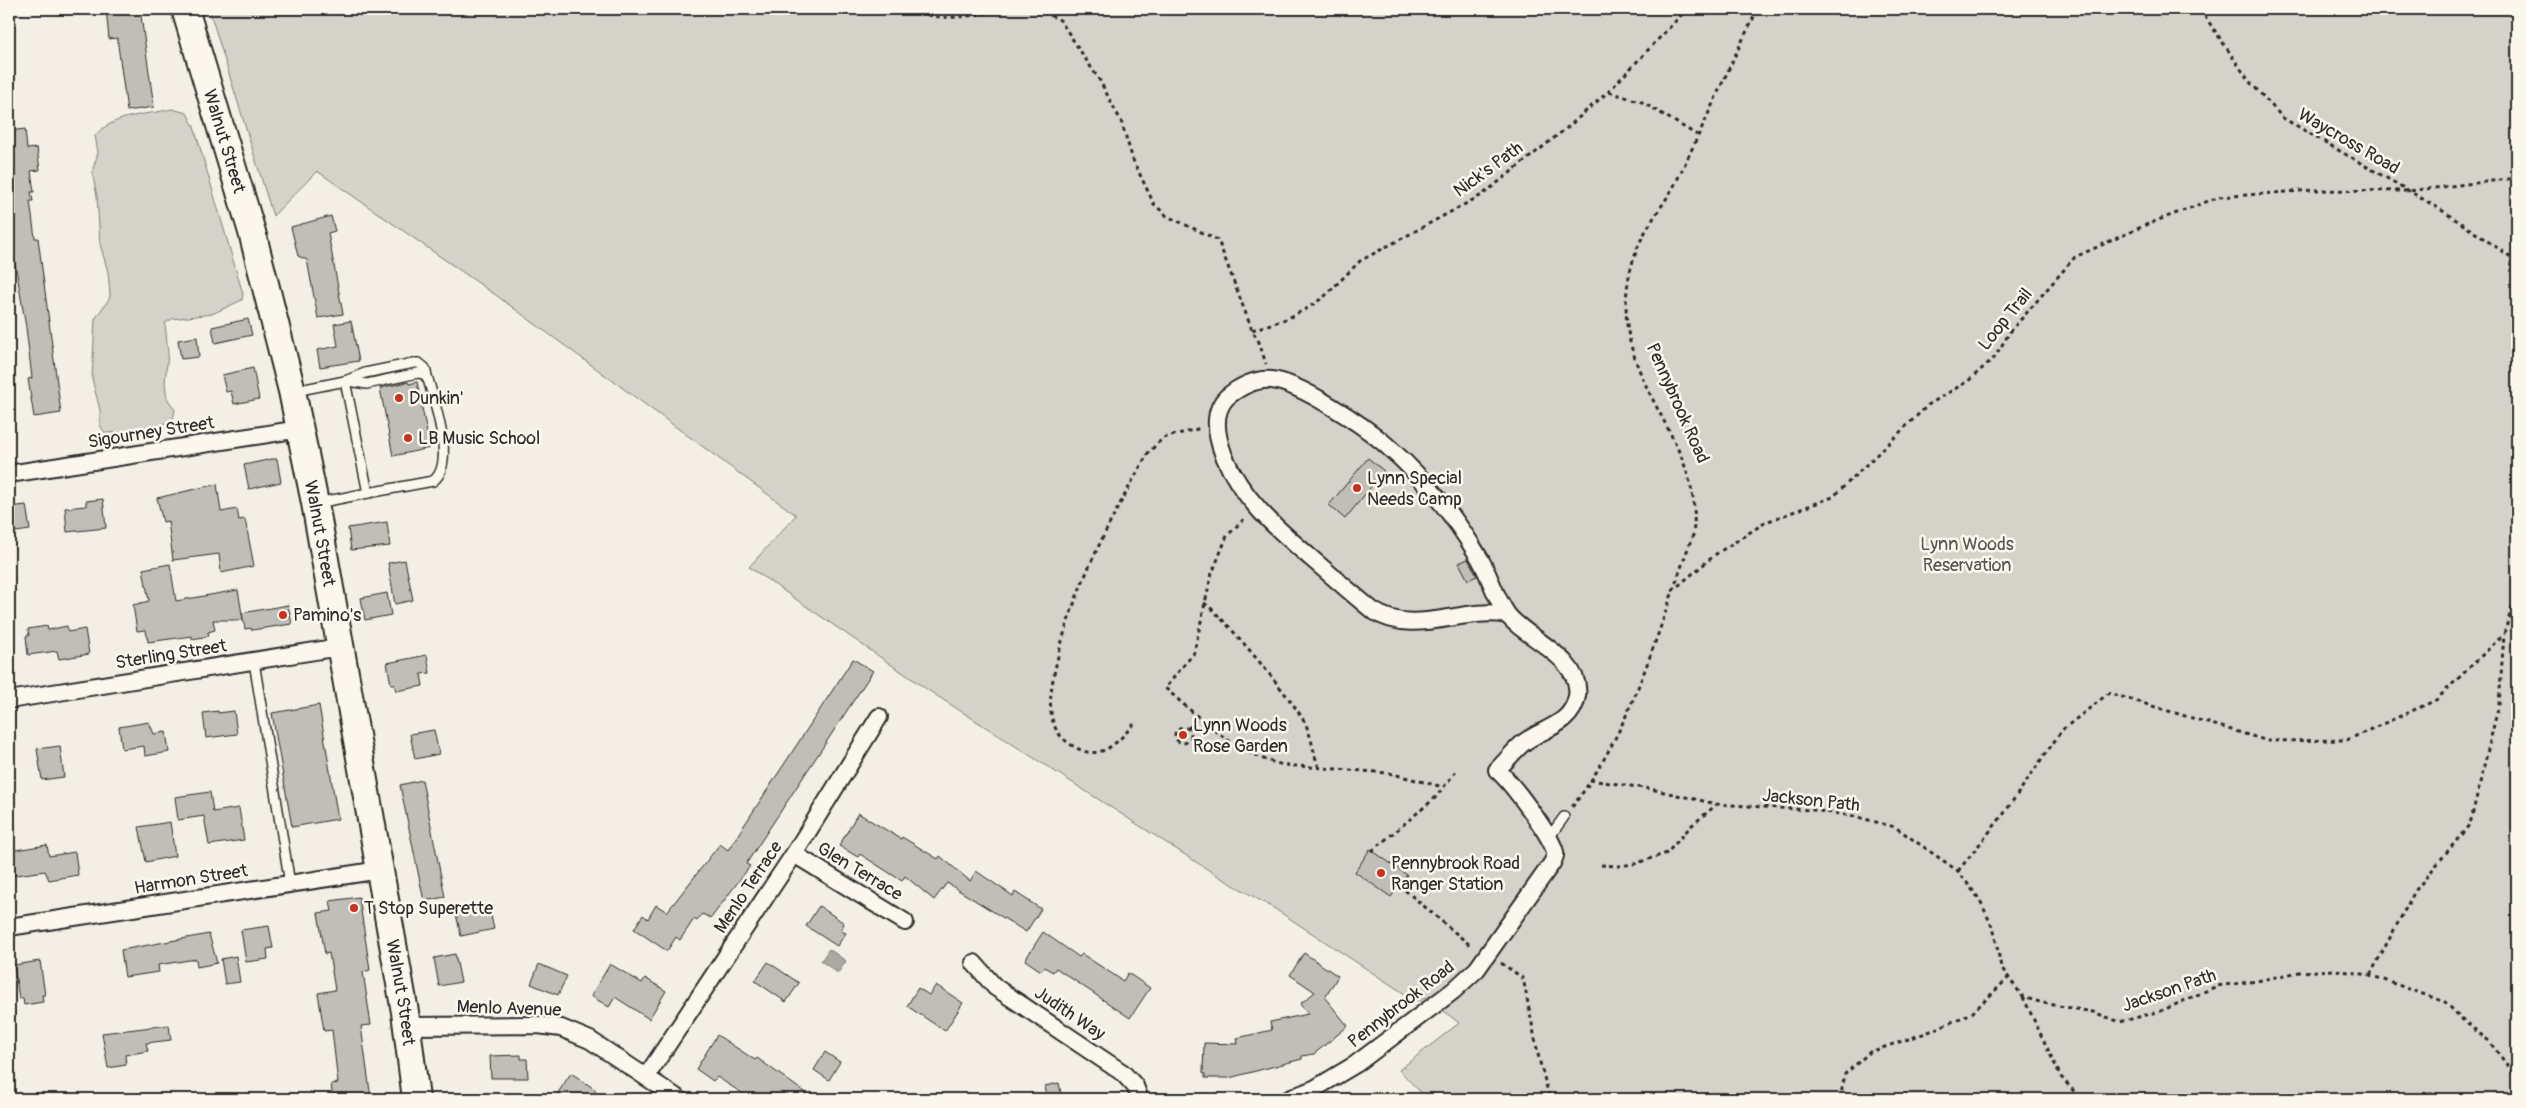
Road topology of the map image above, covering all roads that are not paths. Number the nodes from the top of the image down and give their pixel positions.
1 (185, 9) edge
2 (345, 381) junction
3 (292, 391) junction
4 (300, 429) junction
5 (9, 474) edge
6 (368, 493) junction
7 (315, 503) junction
8 (1507, 615) junction
9 (340, 647) junction
10 (254, 662) junction
11 (9, 700) edge
12 (879, 718) dead end
13 (1564, 817) road end
14 (1548, 839) junction
15 (794, 854) junction
16 (380, 870) junction
17 (290, 884) junction
18 (905, 922) dead end
19 (9, 927) edge
20 (974, 963) dead end
21 (407, 1026) junction
22 (646, 1077) junction
23 (416, 1099) edge
24 (679, 1099) edge
25 (1140, 1099) edge
26 (1289, 1099) edge

1 - 3 main road, Walnut Street
2 - 3 lane
2 - 6 lane
2 - 6 lane
3 - 4 main road, Walnut Street
4 - 5 street, Sigourney Street
4 - 7 main road, Walnut Street
6 - 7 lane
7 - 9 main road, Walnut Street
8 - 8 street, Pennybrook Road
8 - 14 street, Pennybrook Road
9 - 10 street, Sterling Street
9 - 16 main road, Walnut Street
10 - 11 street, Sterling Street
10 - 17 lane
12 - 15 street, Menlo Terrace
13 - 14 lane
14 - 26 street, Pennybrook Road
15 - 18 street, Glen Terrace
15 - 22 street, Menlo Terrace
16 - 17 street, Harmon Street
16 - 21 main road, Walnut Street
17 - 19 street, Harmon Street
20 - 25 street, Judith Way
21 - 22 street, Menlo Avenue
21 - 23 main road, Walnut Street
22 - 24 street, Menlo Avenue

